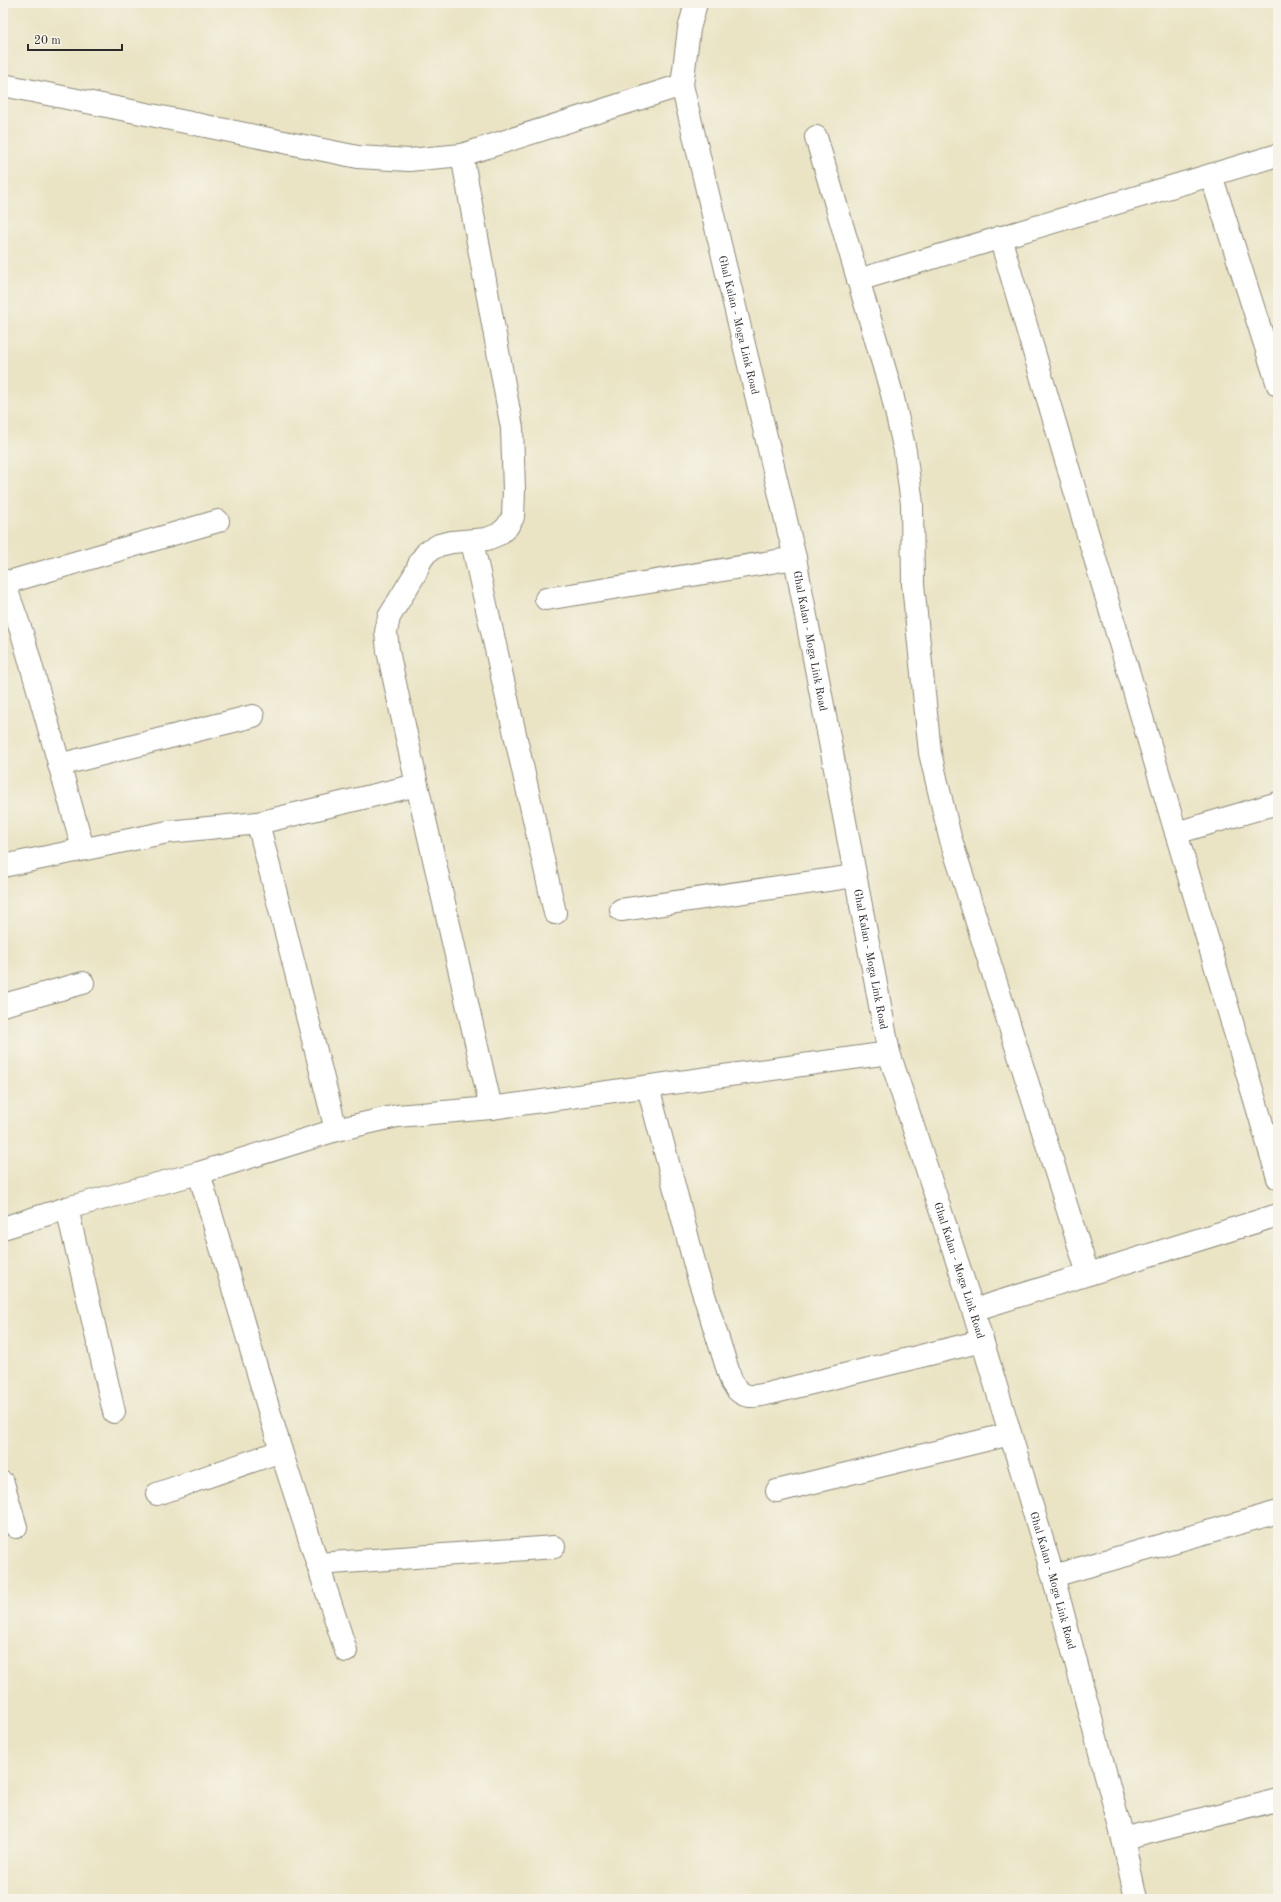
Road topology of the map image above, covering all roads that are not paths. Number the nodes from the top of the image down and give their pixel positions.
1 (696, 3) edge
2 (682, 85) junction
3 (3, 86) edge
4 (816, 137) dead end
5 (462, 155) junction
6 (1278, 155) edge
7 (1211, 175) junction
8 (1000, 237) junction
9 (858, 280) junction
10 (1278, 385) edge
11 (218, 521) dead end
12 (472, 542) junction
13 (795, 558) junction
14 (4, 581) edge
15 (546, 599) dead end
16 (253, 716) dead end
17 (59, 765) junction
18 (416, 785) junction
19 (1278, 803) edge
20 (258, 823) junction
21 (1176, 833) junction
22 (83, 848) junction
23 (3, 866) edge
24 (855, 876) junction
25 (621, 910) dead end
26 (555, 913) dead end
27 (83, 983) dead end
28 (3, 1005) edge
29 (888, 1053) junction
30 (648, 1088) junction
31 (491, 1108) junction
32 (336, 1130) junction
33 (199, 1173) junction
34 (1278, 1178) edge
35 (67, 1208) junction
36 (1278, 1215) edge
37 (3, 1228) edge
38 (1088, 1274) junction
39 (973, 1310) junction
40 (982, 1341) junction
41 (114, 1412) dead end
42 (1010, 1434) junction
43 (282, 1451) junction
44 (3, 1483) edge
45 (777, 1490) dead end
46 (157, 1494) dead end
47 (1278, 1512) edge
48 (16, 1527) dead end
49 (554, 1547) dead end
50 (318, 1564) junction
51 (1053, 1576) junction
52 (346, 1651) dead end
53 (1278, 1800) edge
54 (1123, 1839) junction
55 (1136, 1899) edge

1 - 2 street, Ghal Kalan - Moga Link Road
2 - 5 street
2 - 13 street, Ghal Kalan - Moga Link Road
3 - 5 street
4 - 9 street
5 - 12 street
6 - 7 street
7 - 8 street
7 - 10 street
8 - 9 street
8 - 21 street
9 - 38 street
11 - 14 street
12 - 18 street
12 - 26 street
13 - 15 street
13 - 24 street, Ghal Kalan - Moga Link Road
14 - 17 street
16 - 17 street
17 - 22 street
18 - 20 street
18 - 31 street
19 - 21 street
20 - 22 street
20 - 32 street
21 - 34 street
22 - 23 street
24 - 25 street
24 - 29 street, Ghal Kalan - Moga Link Road
27 - 28 street
29 - 30 street
29 - 39 street, Ghal Kalan - Moga Link Road
30 - 31 street
30 - 40 street
31 - 32 street
32 - 33 street
33 - 35 street
33 - 43 street
35 - 37 street
35 - 41 street
36 - 38 street
38 - 39 street
39 - 40 street, Ghal Kalan - Moga Link Road
40 - 42 street, Ghal Kalan - Moga Link Road
42 - 45 street
42 - 51 street, Ghal Kalan - Moga Link Road
43 - 46 street
43 - 50 street
44 - 48 street
47 - 51 street
49 - 50 street
50 - 52 street
51 - 54 street, Ghal Kalan - Moga Link Road
53 - 54 street
54 - 55 street, Ghal Kalan - Moga Link Road

